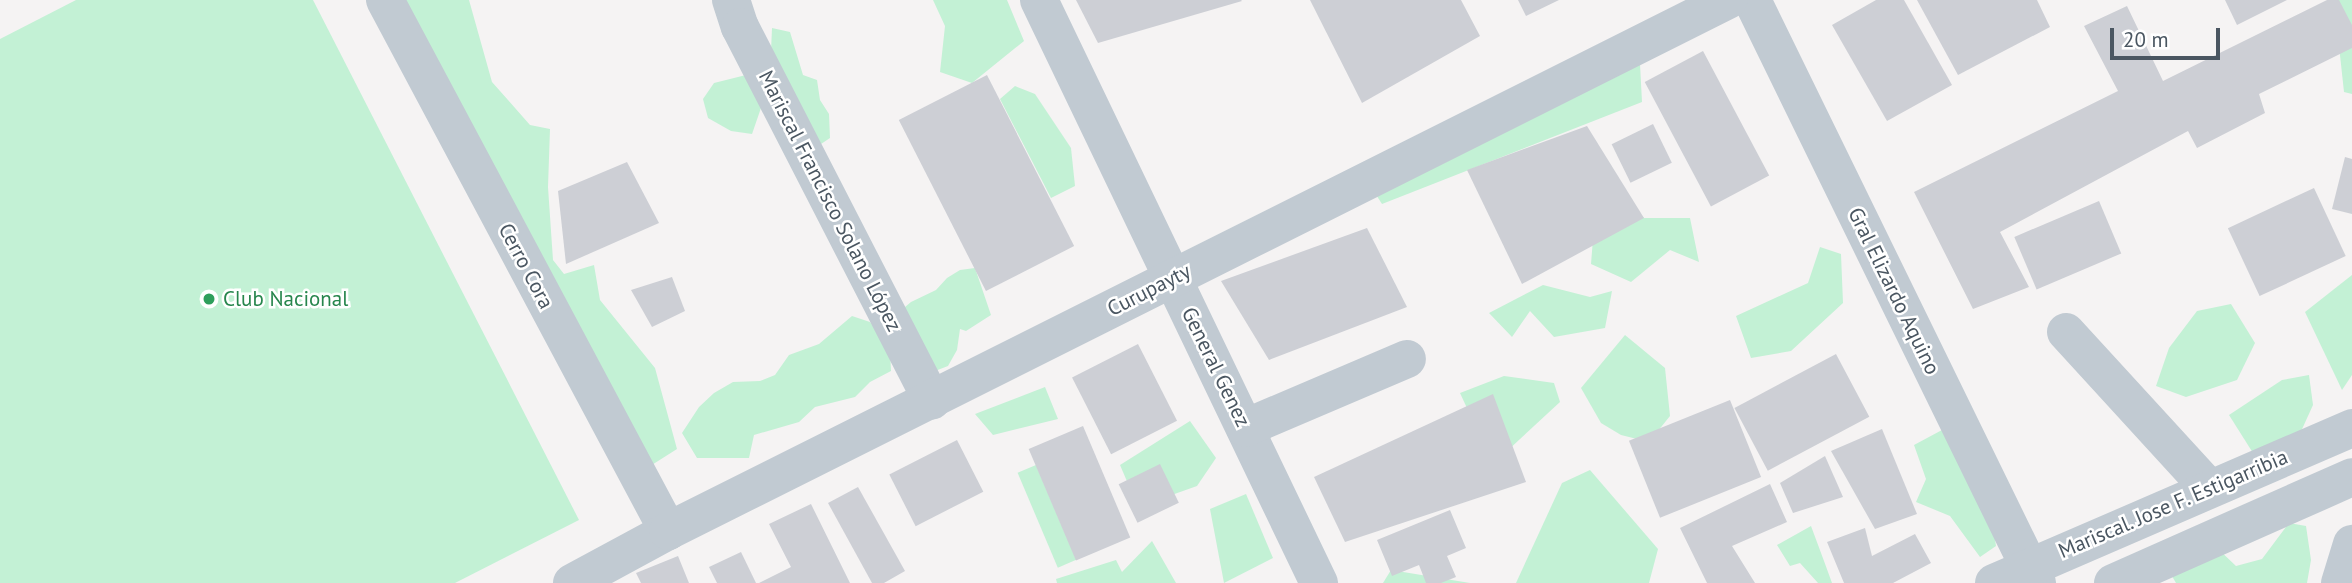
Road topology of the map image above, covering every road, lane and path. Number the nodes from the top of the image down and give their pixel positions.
1 (385, 0) edge
2 (731, 0) edge
3 (1039, 0) edge
4 (1728, 0) edge
5 (1752, 0) edge
6 (1174, 278) junction
7 (2066, 332) dead end
8 (1407, 359) dead end
9 (932, 401) junction
10 (1245, 428) junction
11 (2352, 428) edge
12 (2352, 477) edge
13 (2209, 488) junction
14 (668, 531) junction
15 (2352, 544) edge
16 (2032, 574) edge
17 (574, 582) edge
18 (1319, 583) edge
19 (1994, 583) edge
20 (2113, 583) edge
21 (2340, 583) edge

1 - 14 street, Cerro Cora
2 - 9 street, Mariscal Francisco Solano López
3 - 6 street, General Genez
4 - 6 street, Curupayty
5 - 16 street, Gral Elizardo Aquino
6 - 9 street, Curupayty
6 - 10 street, General Genez
7 - 13 street
8 - 10 street
9 - 14 street, Curupayty
10 - 18 street, General Genez
11 - 13 street, Mariscal. Jose F. Estigarribia
12 - 20 street
13 - 16 street, Mariscal. Jose F. Estigarribia
14 - 17 street, Curupayty
15 - 21 street
16 - 19 street, Mariscal. Jose F. Estigarribia

